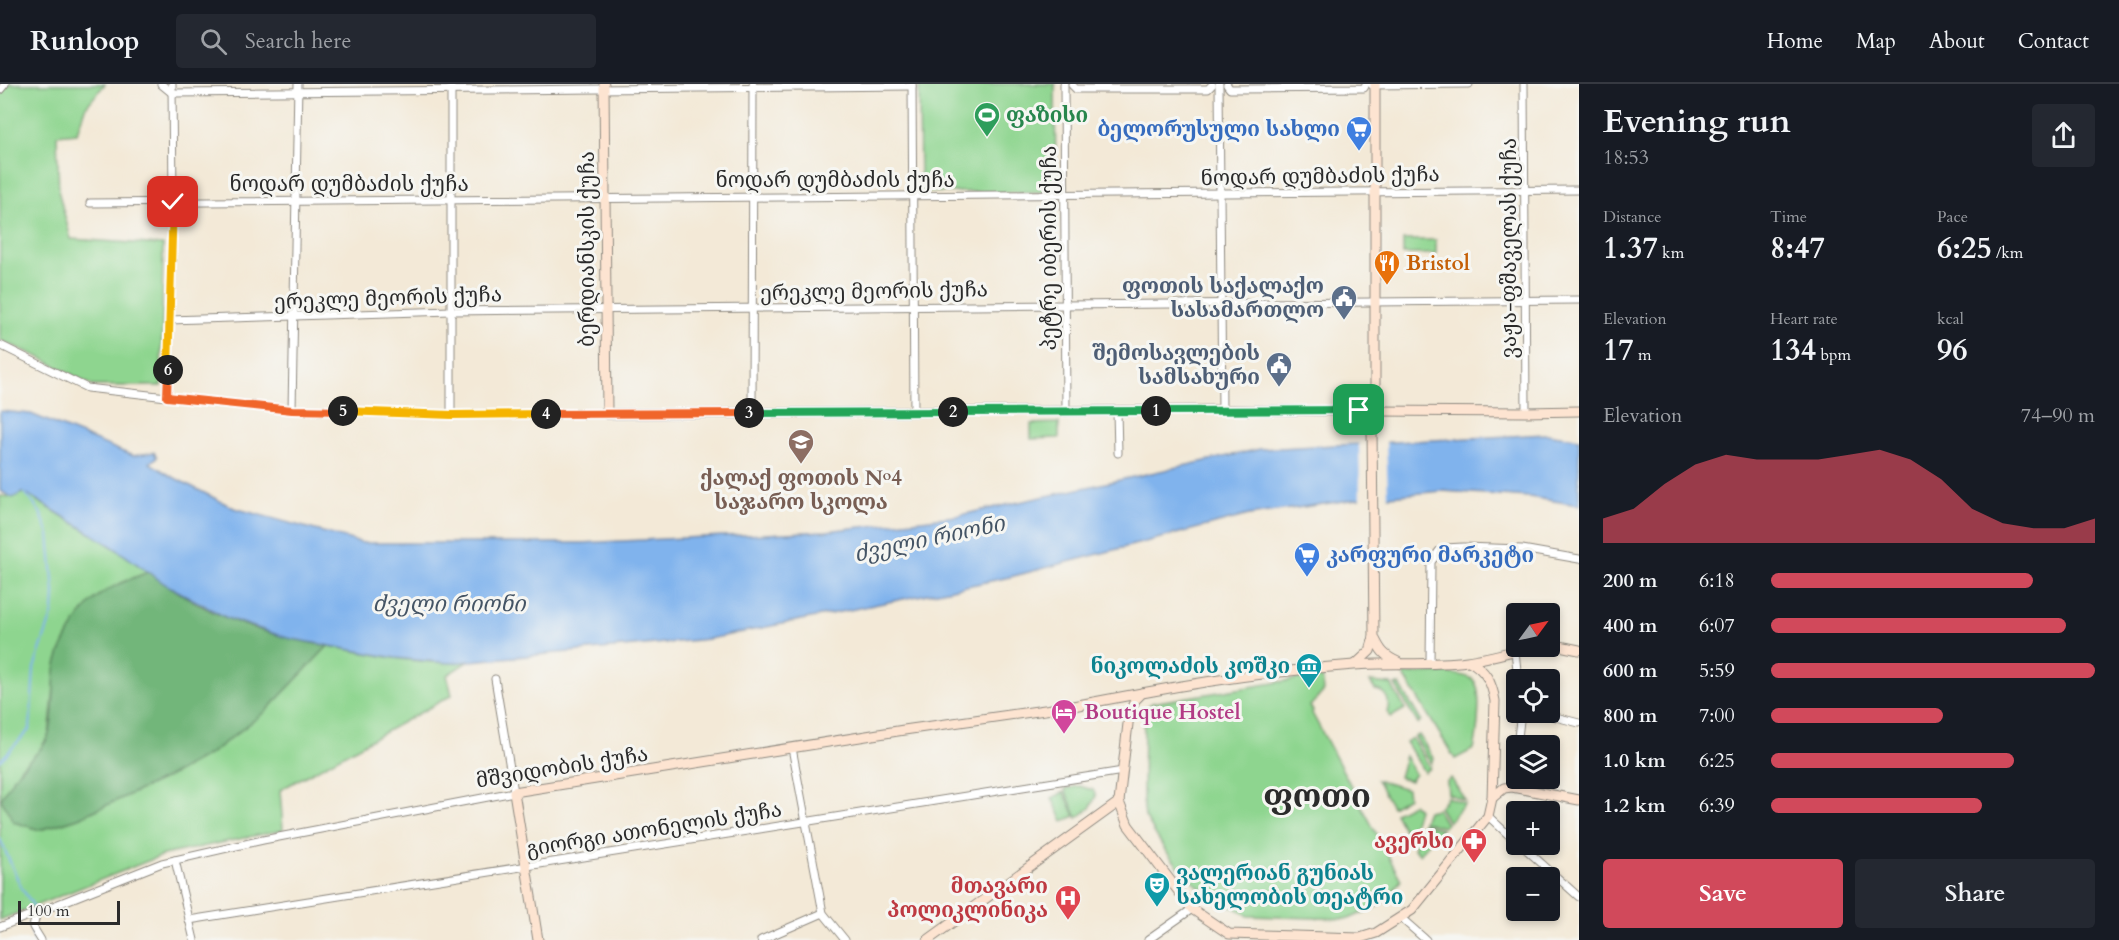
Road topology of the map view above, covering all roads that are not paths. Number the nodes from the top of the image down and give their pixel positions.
1 (6, 84) edge
2 (161, 84) edge
3 (172, 84) edge
4 (1068, 84) edge
5 (1219, 84) edge
6 (1366, 84) edge
7 (1375, 84) edge
8 (1469, 84) edge
9 (1524, 84) edge
10 (753, 85) edge
11 (912, 85) edge
12 (604, 86) edge
13 (298, 87) edge
14 (451, 87) edge
15 (0, 90) edge
16 (172, 93) junction
17 (1579, 190) edge
18 (1525, 191) junction
19 (1376, 192) junction
20 (1220, 194) junction
21 (913, 195) junction
22 (1064, 195) junction
23 (753, 196) junction
24 (605, 199) junction
25 (451, 200) junction
26 (173, 202) junction
27 (296, 202) junction
28 (90, 203) dead end
29 (1579, 300) edge
30 (1526, 301) junction
31 (1376, 302) junction
32 (1221, 304) junction
33 (1065, 305) junction
34 (913, 306) junction
35 (752, 309) junction
36 (605, 310) junction
37 (451, 311) junction
38 (294, 317) junction
39 (169, 320) junction
40 (0, 345) edge
41 (167, 397) junction
42 (292, 410) junction
43 (1222, 410) junction
44 (1373, 410) junction
45 (1117, 411) junction
46 (1579, 411) edge
47 (914, 412) junction
48 (1066, 412) junction
49 (1526, 412) junction
50 (752, 413) junction
51 (607, 414) junction
52 (452, 415) junction
53 (1118, 453) dead end
54 (1579, 559) edge
55 (1560, 646) edge
56 (1375, 650) junction
57 (1579, 650) edge
58 (1506, 653) edge
59 (1469, 661) junction
60 (1400, 663) junction
61 (1430, 664) junction
62 (1354, 665) junction
63 (495, 679) dead end
64 (1142, 693) junction
65 (1125, 695) junction
66 (1130, 715) junction
67 (1560, 718) edge
68 (1579, 723) edge
69 (792, 748) junction
70 (1123, 771) junction
71 (1506, 788) edge
72 (1522, 789) edge
73 (514, 792) junction
74 (1492, 798) junction
75 (1579, 800) edge
76 (1119, 802) junction
77 (1488, 816) junction
78 (806, 823) junction
79 (1506, 832) edge
80 (1532, 855) edge
81 (175, 860) junction
82 (526, 865) junction
83 (1579, 897) edge
84 (1192, 909) junction
85 (37, 912) junction
86 (823, 913) junction
87 (1401, 918) junction
88 (189, 920) junction
89 (0, 927) edge
90 (1228, 937) edge
91 (1360, 939) edge
92 (41, 940) edge
93 (194, 940) edge
94 (538, 940) edge
95 (761, 940) edge
96 (845, 940) edge
97 (929, 940) edge
98 (1148, 940) edge
99 (1426, 940) edge

1 - 15 street
2 - 16 street
3 - 16 street
4 - 5 street
4 - 22 street, პეტრე იბერის ქუჩა
5 - 6 street
5 - 20 street
6 - 7 street
7 - 8 street
7 - 19 street
9 - 18 street, ვაჟა-ფშაველას ქუჩა
10 - 11 street
10 - 12 street
10 - 23 street
11 - 21 street
12 - 14 street
12 - 24 street, ბერდიანსკის ქუჩა
13 - 14 street
13 - 16 street
13 - 27 street
14 - 25 street
16 - 26 street
17 - 18 street, ნოდარ დუმბაძის ქუჩა
18 - 19 street, ნოდარ დუმბაძის ქუჩა
18 - 30 street, ვაჟა-ფშაველას ქუჩა
19 - 20 street, ნოდარ დუმბაძის ქუჩა
19 - 31 street
20 - 22 street, ნოდარ დუმბაძის ქუჩა
20 - 32 street
21 - 22 street, ნოდარ დუმბაძის ქუჩა
21 - 23 street, ნოდარ დუმბაძის ქუჩა
21 - 34 street
22 - 33 street, პეტრე იბერის ქუჩა
23 - 24 street, ნოდარ დუმბაძის ქუჩა
23 - 35 street
24 - 25 street, ნოდარ დუმბაძის ქუჩა
24 - 36 street, ბერდიანსკის ქუჩა
25 - 27 street, ნოდარ დუმბაძის ქუჩა
25 - 37 street
26 - 27 street, ნოდარ დუმბაძის ქუჩა
26 - 28 street, ნოდარ დუმბაძის ქუჩა
26 - 39 street
27 - 38 street
29 - 30 street, ერეკლე მეორის ქუჩა
30 - 31 street, ერეკლე მეორის ქუჩა
30 - 49 street, ვაჟა-ფშაველას ქუჩა
31 - 32 street, ერეკლე მეორის ქუჩა
31 - 44 street
32 - 33 street, ერეკლე მეორის ქუჩა
32 - 43 street
33 - 34 street, ერეკლე მეორის ქუჩა
33 - 48 street, პეტრე იბერის ქუჩა
34 - 35 street, ერეკლე მეორის ქუჩა
34 - 47 street
35 - 36 street, ერეკლე მეორის ქუჩა
35 - 50 street
36 - 37 street, ერეკლე მეორის ქუჩა
36 - 51 street, ბერდიანსკის ქუჩა
37 - 38 street, ერეკლე მეორის ქუჩა
37 - 52 street
38 - 39 street, ერეკლე მეორის ქუჩა
38 - 42 street
39 - 41 street
40 - 41 street
41 - 42 street
42 - 52 street
43 - 44 street
43 - 45 street
44 - 49 street
44 - 56 street
45 - 48 street
45 - 53 street
46 - 49 street
47 - 48 street
47 - 50 street
50 - 51 street
51 - 52 street
54 - 61 street
55 - 57 street
56 - 60 street
56 - 62 street
58 - 59 street, მშვიდობის ქუჩა
59 - 61 street, მშვიდობის ქუჩა
59 - 74 street
60 - 61 street, მშვიდობის ქუჩა
60 - 62 street, მშვიდობის ქუჩა
62 - 64 street, მშვიდობის ქუჩა
63 - 73 street
64 - 65 street, მშვიდობის ქუჩა
64 - 66 street
65 - 66 street
65 - 69 street, მშვიდობის ქუჩა
66 - 70 street
67 - 68 street
69 - 73 street, მშვიდობის ქუჩა
69 - 78 street
70 - 76 street
70 - 78 street, გიორგი ათონელის ქუჩა
71 - 74 street
72 - 75 street
73 - 81 street, მშვიდობის ქუჩა
73 - 82 street
74 - 77 street
76 - 84 street
76 - 97 street
77 - 79 street
77 - 87 street
78 - 82 street, გიორგი ათონელის ქუჩა
78 - 86 street
80 - 83 street
81 - 85 street, მშვიდობის ქუჩა
81 - 88 street
82 - 88 street, გიორგი ათონელის ქუჩა
82 - 94 street
84 - 90 street
84 - 98 street
85 - 89 street, მშვიდობის ქუჩა
85 - 92 street
86 - 95 street
86 - 96 street
87 - 91 street
87 - 99 street
88 - 93 street
90 - 91 street

